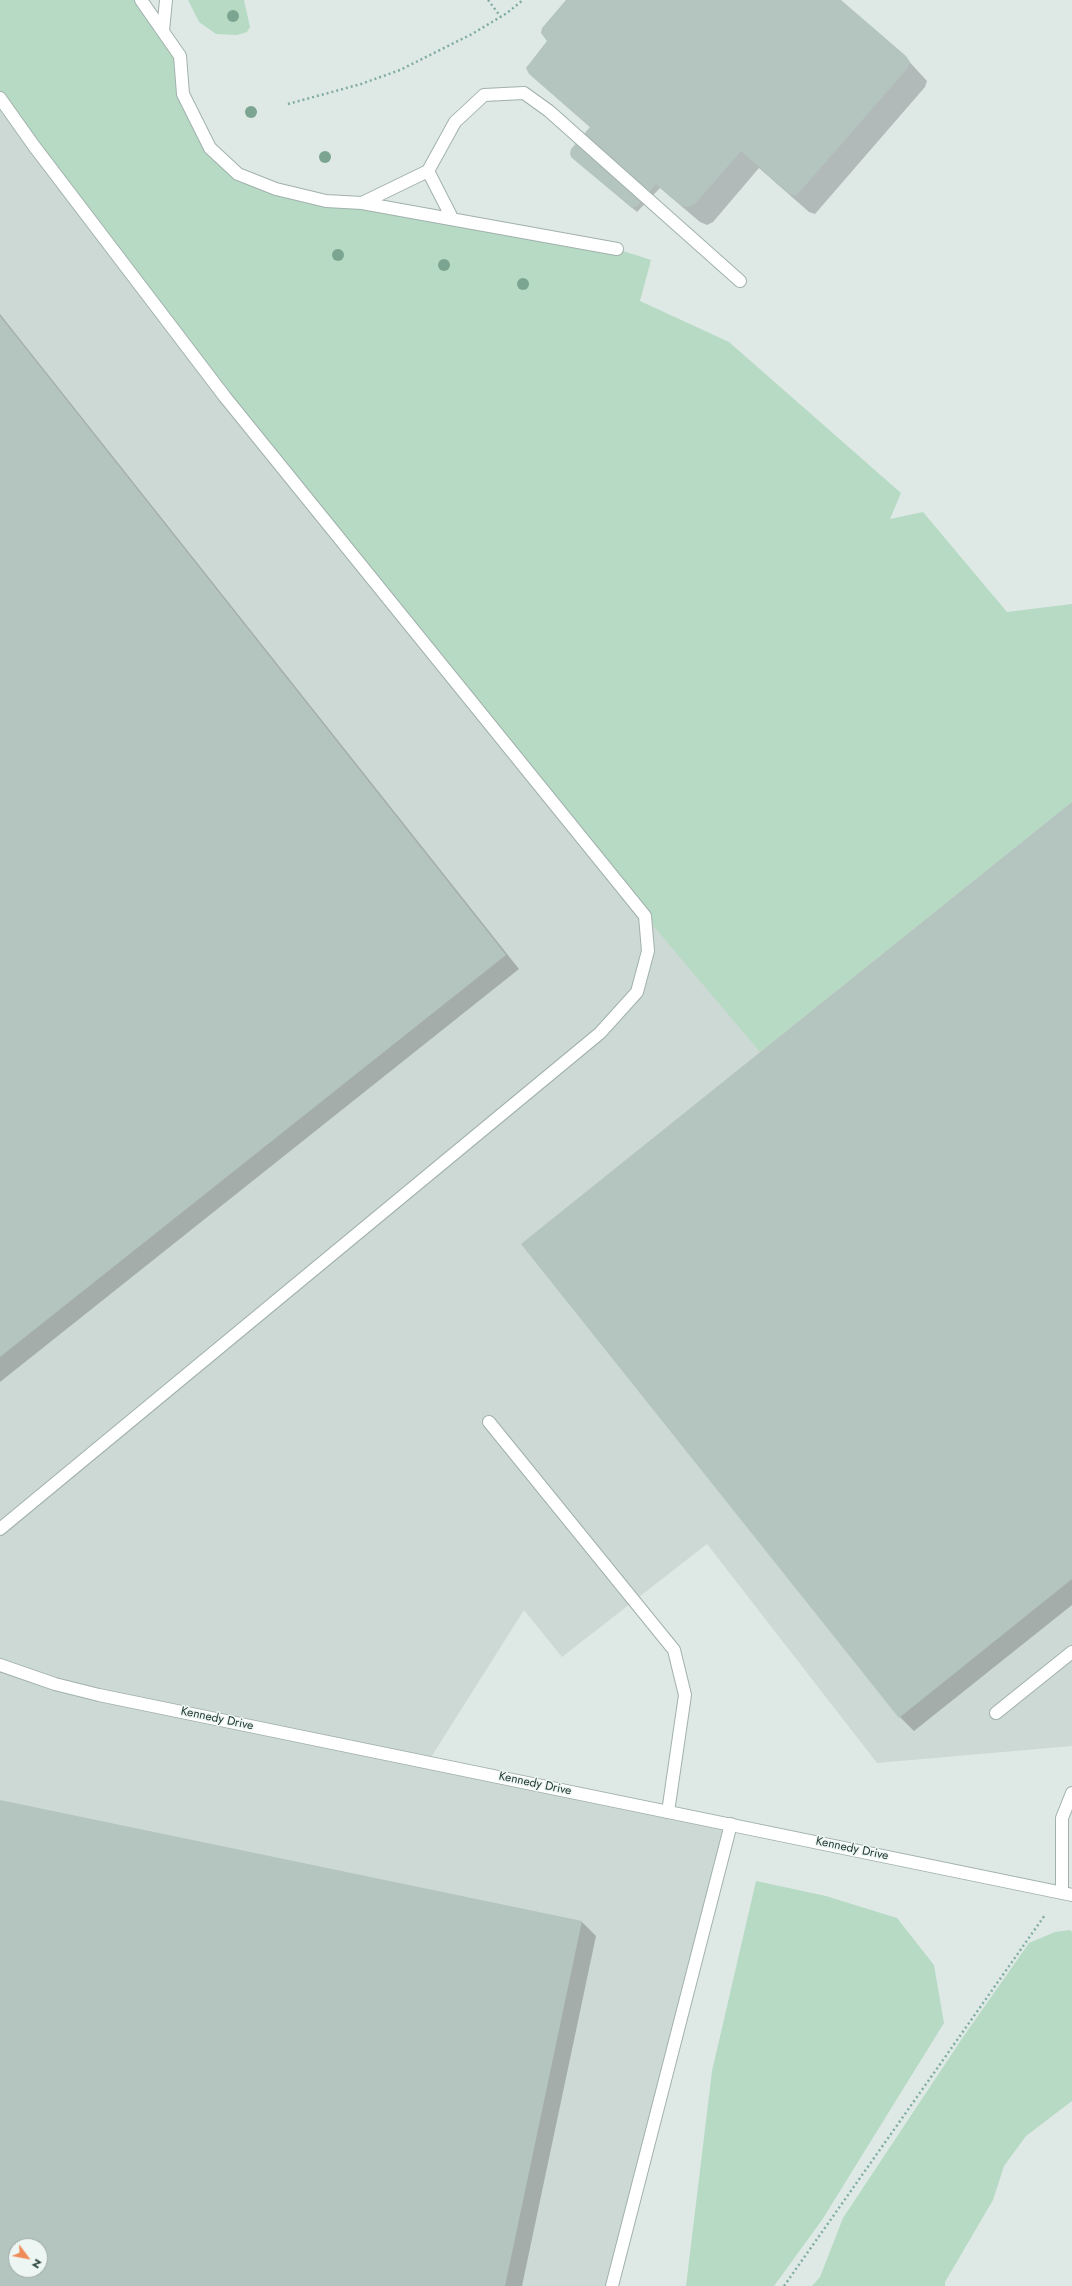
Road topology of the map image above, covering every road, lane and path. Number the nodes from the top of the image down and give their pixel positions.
1 (141, 0) edge
2 (166, 0) edge
3 (488, 0) edge
4 (523, 0) edge
5 (519, 1) edge
6 (501, 17) junction
7 (164, 31) junction
8 (0, 98) edge
9 (288, 104) dead end
10 (428, 171) junction
11 (362, 203) junction
12 (452, 218) junction
13 (617, 249) dead end
14 (740, 281) dead end
15 (489, 1422) dead end
16 (0, 1529) edge
17 (1072, 1652) edge
18 (0, 1665) edge
19 (996, 1713) dead end
20 (1072, 1793) edge
21 (668, 1812) junction
22 (731, 1824) junction
23 (1067, 1894) edge
24 (1036, 1927) dead end
25 (612, 2286) edge
26 (784, 2286) edge

1 - 7 street
2 - 7 street
3 - 6 path
4 - 5 path
5 - 6 path
6 - 9 path
7 - 11 street
8 - 16 street
10 - 11 street
10 - 12 street
10 - 14 street
11 - 12 street
12 - 13 street
15 - 21 street
17 - 19 street
18 - 21 street, Kennedy Drive
20 - 23 street
21 - 22 street, Kennedy Drive
22 - 23 street, Kennedy Drive
22 - 25 street
24 - 26 path

